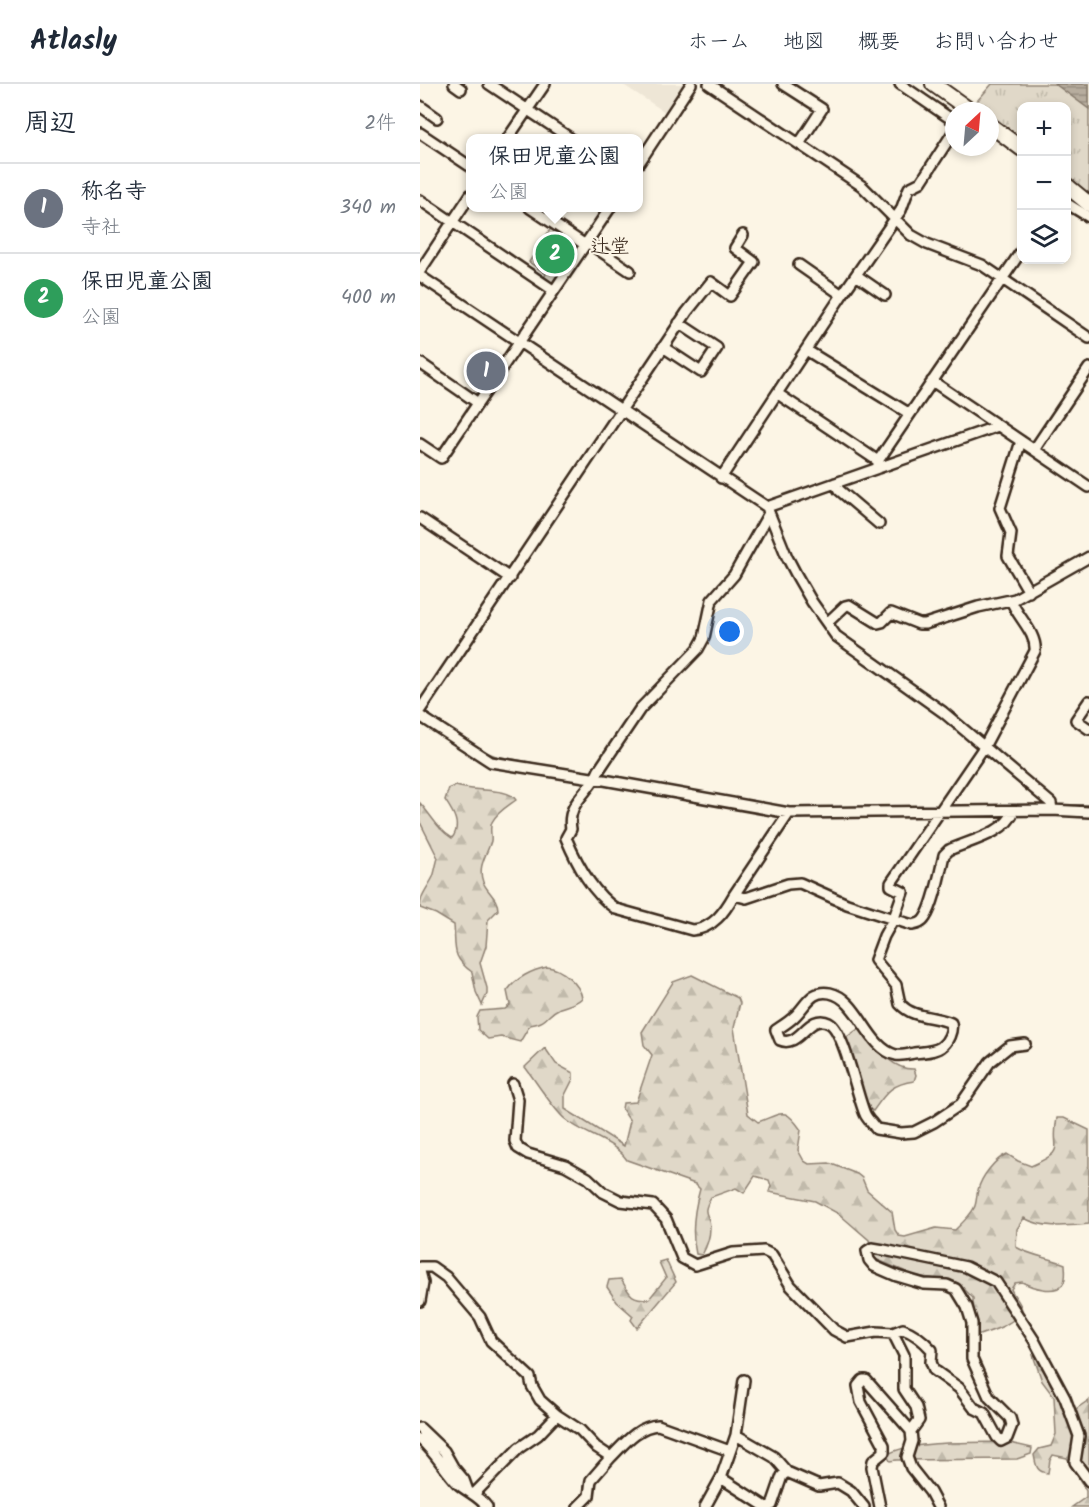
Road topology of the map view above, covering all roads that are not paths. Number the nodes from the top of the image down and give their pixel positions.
1 (489, 84) edge
2 (545, 84) edge
3 (691, 84) edge
4 (709, 84) edge
5 (783, 84) edge
6 (900, 84) edge
7 (933, 84) edge
8 (958, 102) edge
9 (420, 106) edge
10 (527, 110) junction
11 (945, 115) edge
12 (437, 118) dead end
13 (999, 132) edge
14 (420, 133) edge
15 (511, 134) edge
16 (564, 134) edge
17 (799, 144) junction
18 (945, 145) edge
19 (1017, 145) edge
20 (643, 157) edge
21 (466, 164) edge
22 (1071, 189) edge
23 (420, 200) edge
24 (466, 202) edge
25 (1089, 204) edge
26 (1071, 206) edge
27 (538, 212) edge
28 (606, 212) edge
29 (1089, 217) edge
30 (894, 219) junction
31 (453, 221) junction
32 (743, 235) dead end
33 (585, 243) junction
34 (1017, 257) edge
35 (799, 265) dead end
36 (420, 271) edge
37 (630, 271) dead end
38 (856, 275) junction
39 (420, 276) edge
40 (1001, 279) junction
41 (554, 290) junction
42 (842, 295) junction
43 (885, 295) dead end
44 (679, 323) junction
45 (1089, 338) edge
46 (518, 342) junction
47 (663, 347) junction
48 (806, 350) junction
49 (420, 363) edge
50 (1089, 368) edge
51 (932, 381) junction
52 (778, 394) junction
53 (478, 402) junction
54 (620, 410) junction
55 (910, 414) junction
56 (998, 426) junction
57 (1021, 441) junction
58 (420, 444) edge
59 (1034, 450) junction
60 (878, 464) junction
61 (721, 478) junction
62 (835, 483) junction
63 (1089, 487) edge
64 (768, 510) junction
65 (420, 518) edge
66 (879, 524) dead end
67 (1089, 557) edge
68 (510, 578) junction
69 (1029, 592) junction
70 (1011, 600) junction
71 (826, 623) junction
72 (1089, 701) edge
73 (420, 710) edge
74 (420, 716) edge
75 (1089, 729) edge
76 (984, 747) junction
77 (595, 779) junction
78 (1052, 810) junction
79 (1014, 811) junction
80 (941, 812) junction
81 (1089, 812) edge
82 (789, 813) junction
83 (734, 895) junction
84 (894, 918) junction
85 (1025, 1044) dead end
86 (513, 1084) dead end
87 (420, 1269) edge
88 (420, 1301) edge
89 (892, 1333) junction
90 (744, 1380) dead end
91 (557, 1415) junction
92 (420, 1428) edge
93 (911, 1431) junction
94 (736, 1435) junction
95 (420, 1439) edge
96 (730, 1451) junction
97 (611, 1457) junction
98 (787, 1472) junction
99 (721, 1478) junction
100 (1089, 1481) edge
101 (471, 1493) junction
102 (589, 1496) junction
103 (487, 1507) edge
104 (578, 1507) edge
105 (594, 1507) edge
106 (705, 1507) edge
107 (766, 1507) edge
108 (864, 1507) edge
109 (880, 1507) edge
110 (938, 1507) edge

1 - 10 street
2 - 10 street
3 - 20 street
4 - 17 street
5 - 17 street
6 - 11 street
7 - 8 highway
9 - 12 street
10 - 15 street
10 - 16 street
13 - 19 highway
14 - 21 street
17 - 30 street
18 - 30 street
22 - 25 highway
23 - 31 street
24 - 31 street
26 - 29 street
27 - 33 street
28 - 33 street
30 - 38 street
30 - 40 street
31 - 36 street
31 - 41 street
32 - 44 street
33 - 37 street
33 - 41 street
34 - 40 street
35 - 42 street
38 - 42 street
38 - 43 street
39 - 46 street
40 - 45 street
40 - 51 street
41 - 46 street
42 - 48 street
44 - 47 street
44 - 47 street
46 - 53 street
46 - 54 street
47 - 54 street
48 - 52 street
48 - 55 street
49 - 53 street
50 - 59 street
51 - 55 street
51 - 56 street
52 - 60 street
52 - 61 street
53 - 58 street
54 - 61 street
54 - 68 street
55 - 60 street
56 - 57 street
56 - 60 street
57 - 59 street
57 - 69 street
59 - 63 street
60 - 62 street
61 - 64 street
62 - 64 street
62 - 66 street
64 - 71 street
64 - 77 street
65 - 68 street
67 - 69 street
68 - 73 street
69 - 70 street
70 - 71 street
70 - 76 street
71 - 76 street
72 - 75 street
74 - 77 street
76 - 78 street
76 - 80 street
77 - 82 street
77 - 83 street
78 - 79 street
78 - 81 street
79 - 80 street
79 - 84 street
80 - 82 street
80 - 84 street
82 - 83 street
83 - 84 street
84 - 85 street
86 - 89 street
87 - 88 street
87 - 91 street
89 - 93 street
89 - 100 street
90 - 94 street
91 - 97 street
91 - 101 street
92 - 101 street
93 - 109 street
93 - 110 street
94 - 96 street
94 - 98 street
95 - 101 street
96 - 97 street
96 - 99 street
97 - 102 street
98 - 107 street
98 - 108 street
99 - 106 street
99 - 107 street
101 - 103 street
102 - 104 street
102 - 105 street

